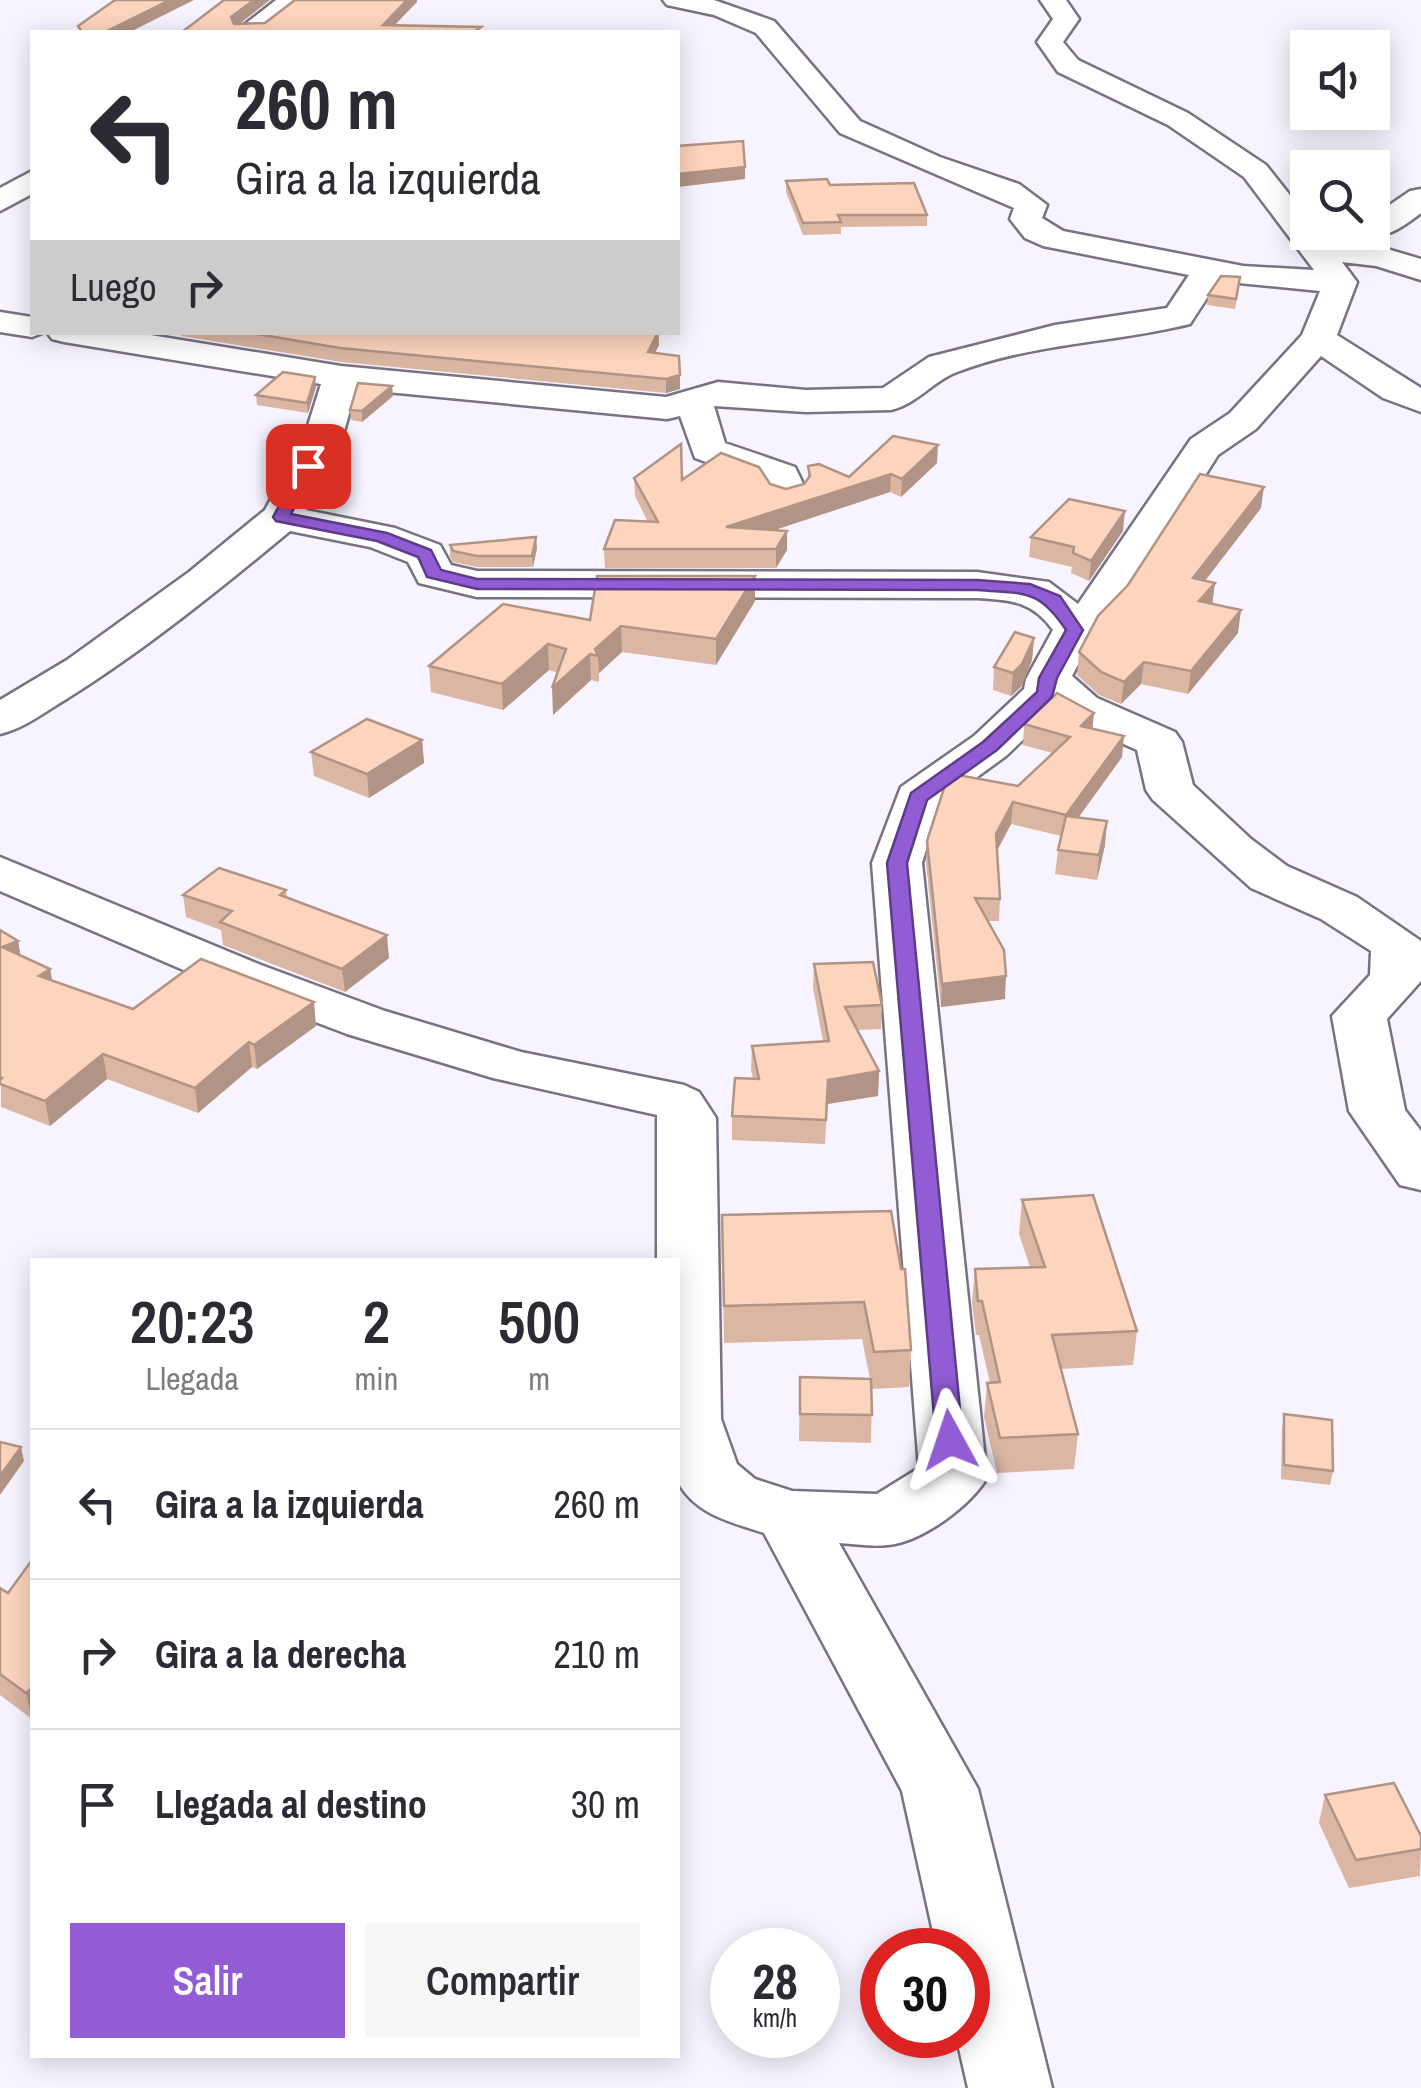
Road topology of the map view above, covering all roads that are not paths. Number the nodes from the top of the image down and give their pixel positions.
1 (292, 0) edge
2 (676, 0) edge
3 (1053, 0) edge
4 (251, 30) edge
5 (30, 181) edge
6 (1421, 198) edge
7 (0, 202) edge
8 (1290, 219) edge
9 (1390, 222) edge
10 (1312, 250) edge
11 (1320, 250) edge
12 (1209, 270) junction
13 (1421, 270) edge
14 (1340, 282) junction
15 (0, 322) edge
16 (30, 328) edge
17 (88, 335) edge
18 (1318, 338) junction
19 (341, 377) junction
20 (1421, 401) edge
21 (694, 402) junction
22 (787, 492) edge
23 (282, 517) junction
24 (1074, 630) junction
25 (1048, 678) junction
26 (0, 720) edge
27 (0, 872) edge
28 (1421, 1172) edge
29 (789, 1516) junction
30 (1010, 2088) edge

1 - 4 street
2 - 12 street
3 - 8 street
5 - 7 street
6 - 9 street
10 - 14 street
11 - 13 street
12 - 14 street
12 - 21 street
14 - 18 street
15 - 16 street
17 - 19 street
18 - 20 street
18 - 24 street
19 - 21 street
19 - 23 street
21 - 22 street
23 - 24 street
23 - 26 street
24 - 25 street
25 - 28 street
25 - 29 street
27 - 29 street
29 - 30 street

